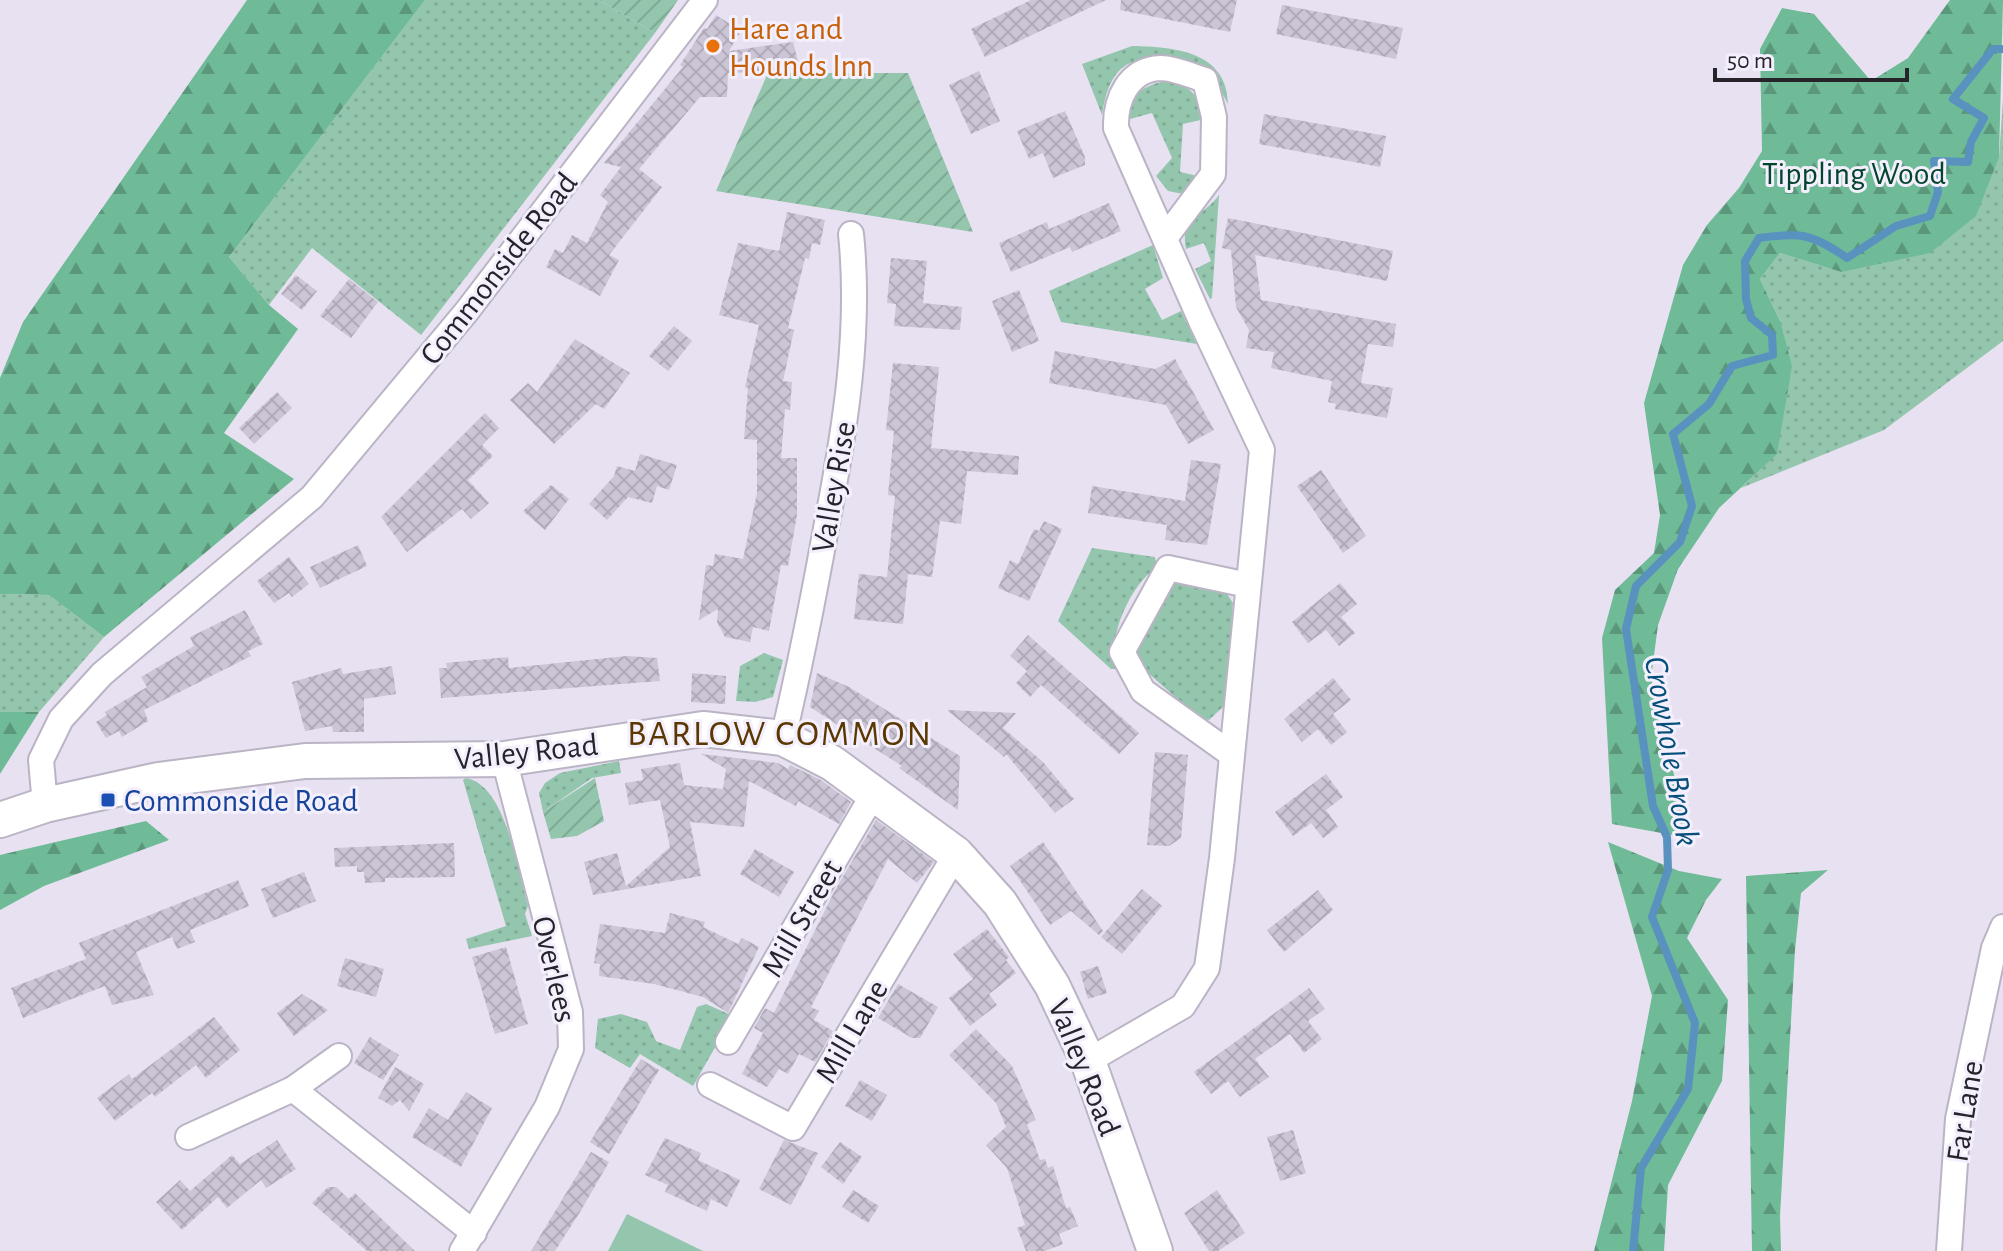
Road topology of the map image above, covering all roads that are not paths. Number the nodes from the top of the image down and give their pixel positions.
1 (705, 0) edge
2 (851, 234) dead end
3 (1165, 238) junction
4 (1248, 585) junction
5 (783, 738) junction
6 (1231, 754) junction
7 (504, 759) junction
8 (874, 793) junction
9 (45, 805) junction
10 (0, 820) edge
11 (956, 854) junction
12 (2003, 927) edge
13 (728, 1042) dead end
14 (339, 1056) dead end
15 (1088, 1061) junction
16 (710, 1085) dead end
17 (293, 1089) junction
18 (188, 1137) dead end
19 (468, 1242) edge
20 (1155, 1251) edge
21 (1949, 1251) edge

1 - 9 street, Commonside Road
2 - 5 street, Valley Rise
3 - 3 street
3 - 4 street
4 - 6 street
4 - 6 street
5 - 7 main road, Valley Road
5 - 8 main road, Valley Road
6 - 15 street
7 - 9 main road, Valley Road
7 - 19 street, Overlees
8 - 11 main road, Valley Road
8 - 13 street, Mill Street
9 - 10 main road, Valley Road
11 - 15 main road, Valley Road
11 - 16 street, Mill Lane
12 - 21 street, Far Lane
14 - 17 street
15 - 20 main road, Valley Road
17 - 18 street
17 - 19 street

